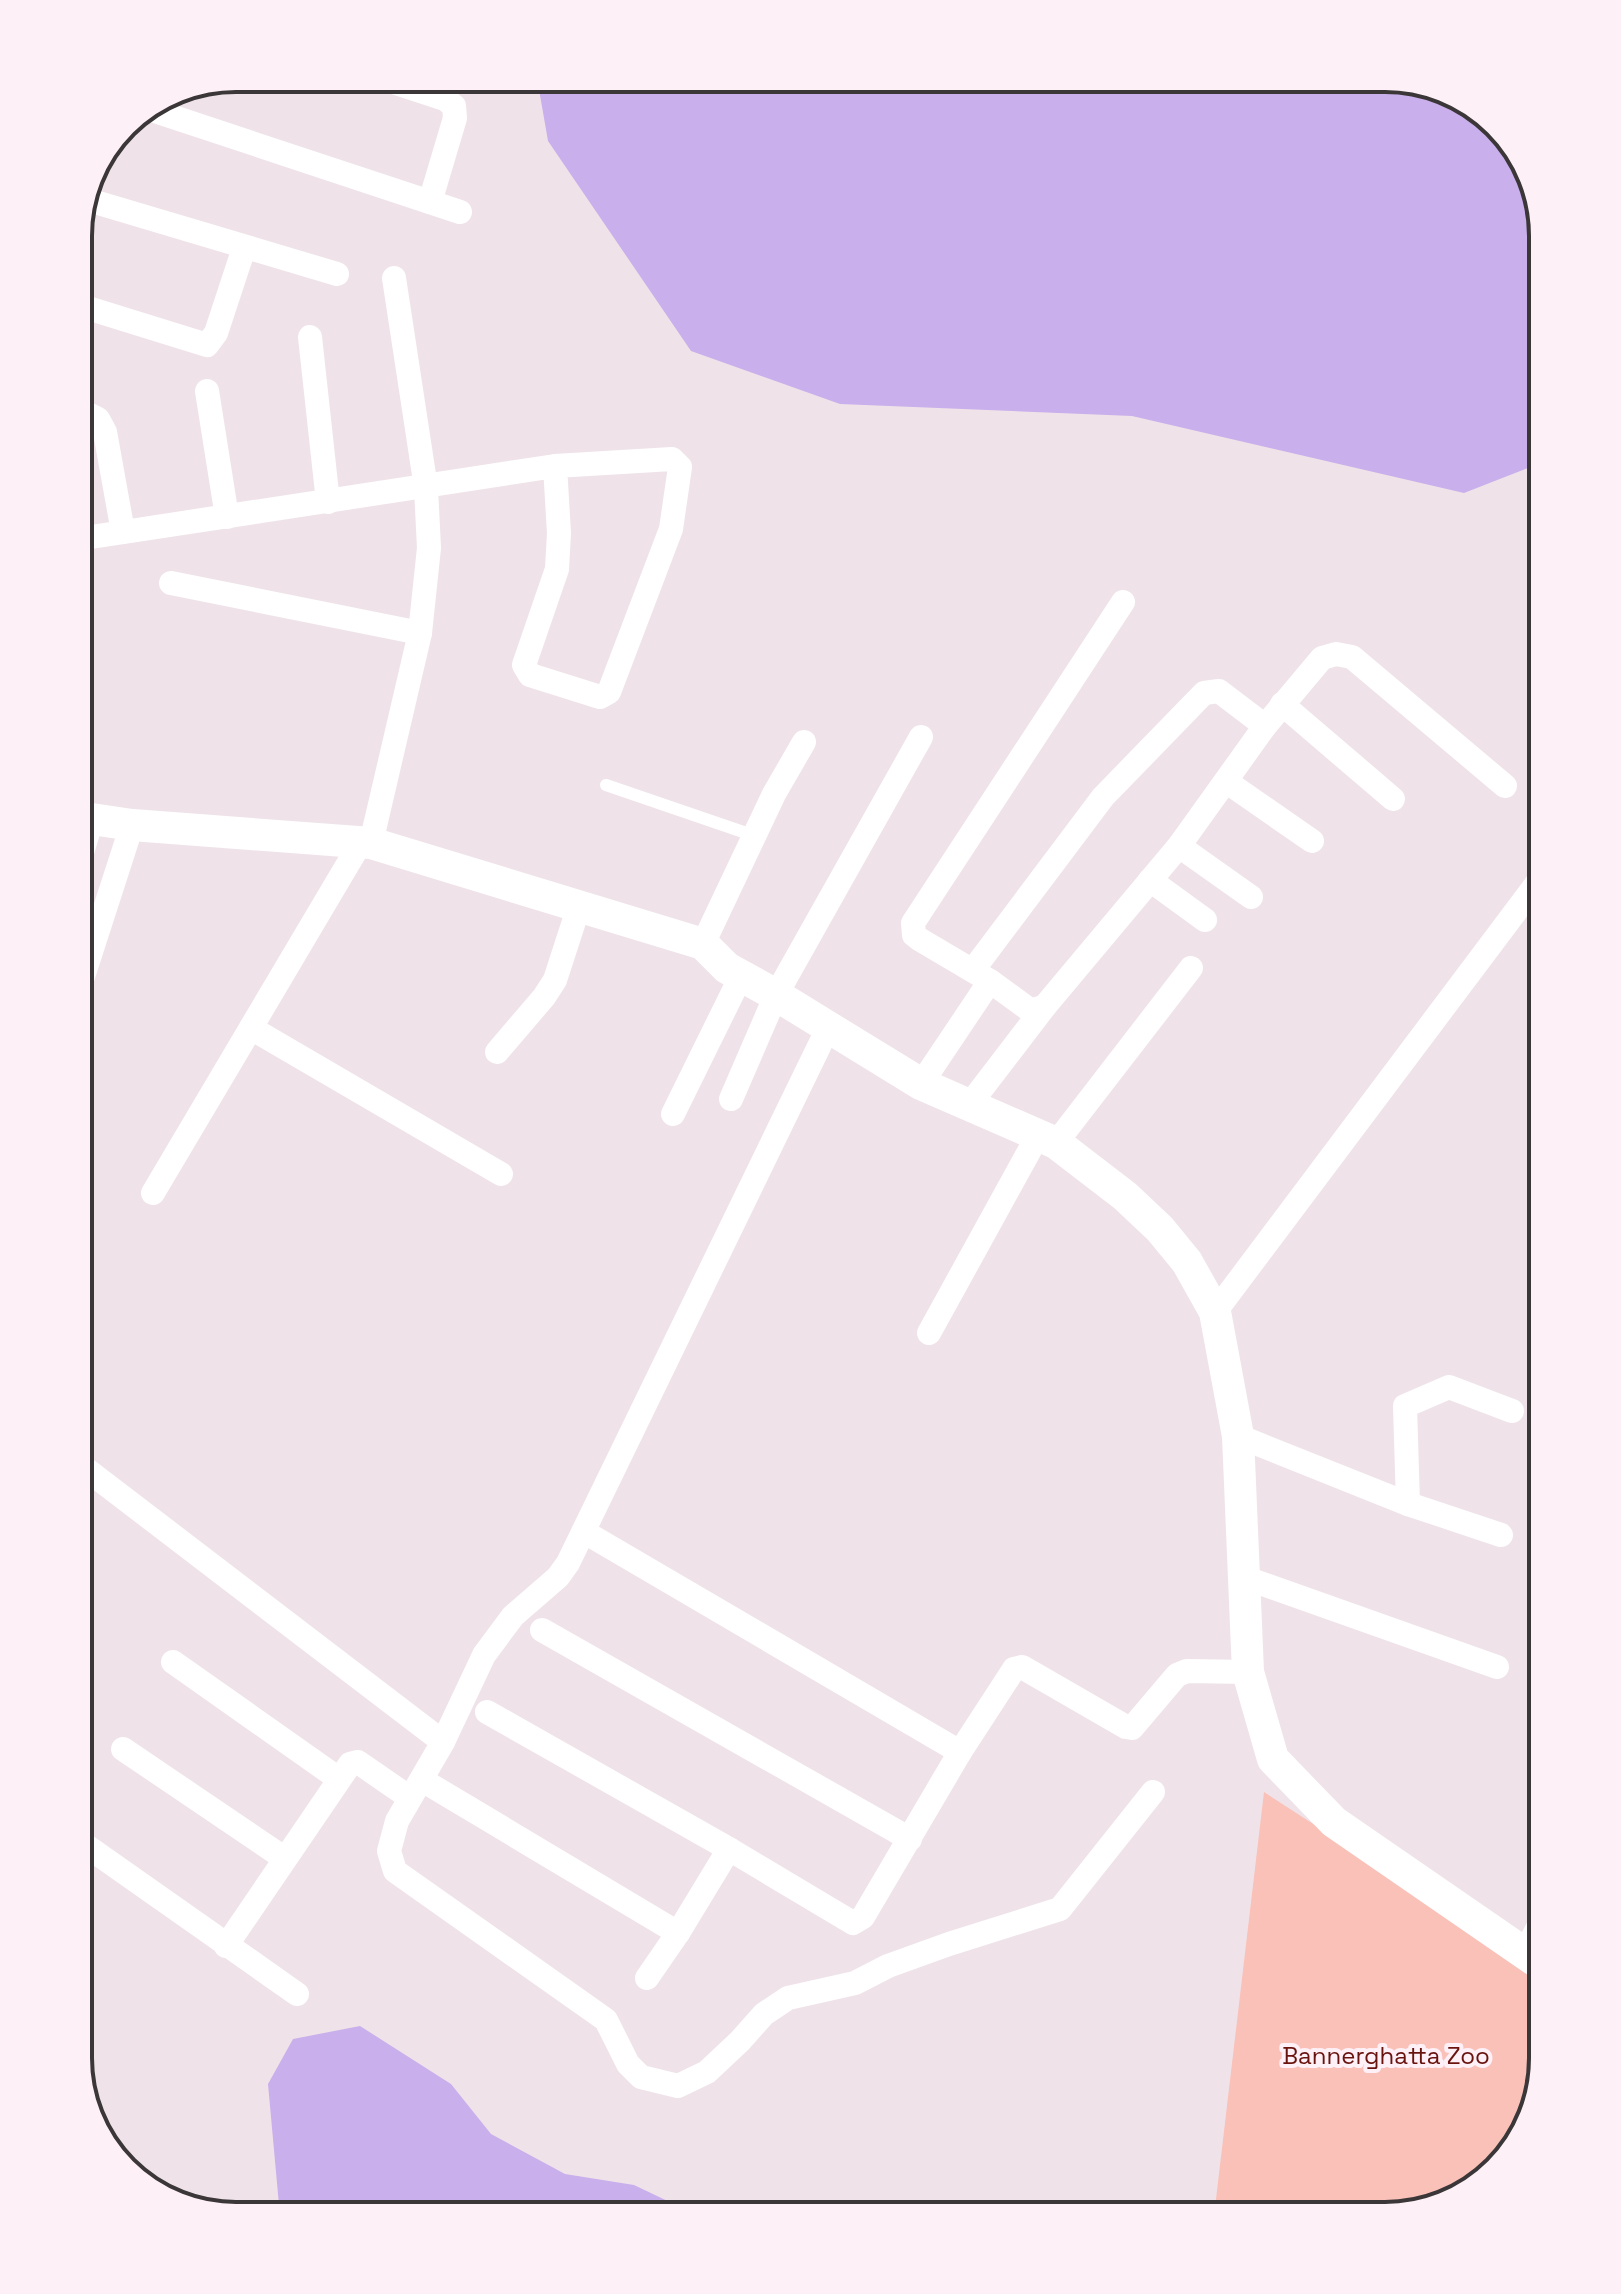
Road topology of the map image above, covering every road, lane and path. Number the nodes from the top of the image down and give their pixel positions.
1 (424, 92) edge
2 (161, 113) edge
3 (96, 202) edge
4 (430, 202) junction
5 (460, 212) dead end
6 (244, 248) junction
7 (337, 274) dead end
8 (394, 278) dead end
9 (92, 309) edge
10 (310, 337) dead end
11 (207, 391) dead end
12 (92, 416) edge
13 (555, 466) junction
14 (426, 488) junction
15 (328, 502) junction
16 (227, 517) junction
17 (123, 532) junction
18 (92, 537) edge
19 (171, 583) dead end
20 (1123, 602) dead end
21 (420, 633) junction
22 (1282, 704) junction
23 (1265, 726) junction
24 (921, 737) dead end
25 (804, 742) dead end
26 (1227, 782) junction
27 (606, 785) dead end
28 (1505, 786) dead end
29 (1393, 799) dead end
30 (92, 819) edge
31 (132, 825) junction
32 (755, 836) junction
33 (1312, 841) dead end
34 (366, 843) junction
35 (1179, 846) junction
36 (1150, 880) junction
37 (1529, 894) edge
38 (1251, 897) dead end
39 (579, 906) junction
40 (1205, 920) dead end
41 (703, 944) junction
42 (92, 949) edge
43 (1191, 968) dead end
44 (741, 976) junction
45 (981, 976) junction
46 (776, 995) junction
47 (1045, 1006) junction
48 (251, 1028) junction
49 (828, 1028) junction
50 (497, 1052) dead end
51 (921, 1084) junction
52 (731, 1099) dead end
53 (970, 1104) junction
54 (673, 1114) dead end
55 (1047, 1140) junction
56 (501, 1174) dead end
57 (153, 1193) dead end
58 (1215, 1312) junction
59 (929, 1333) dead end
60 (1512, 1411) dead end
61 (1238, 1436) junction
62 (92, 1474) edge
63 (1408, 1504) junction
64 (1501, 1535) dead end
65 (593, 1537) dead end
66 (1243, 1577) junction
67 (542, 1630) dead end
68 (173, 1662) dead end
69 (1497, 1667) dead end
70 (1248, 1672) junction
71 (487, 1712) dead end
72 (443, 1742) junction
73 (123, 1749) dead end
74 (960, 1752) junction
75 (339, 1779) junction
76 (416, 1789) junction
77 (1153, 1792) dead end
78 (910, 1839) junction
79 (729, 1849) junction
80 (92, 1850) edge
81 (284, 1858) junction
82 (678, 1933) junction
83 (226, 1946) junction
84 (1529, 1957) edge
85 (647, 1978) dead end
86 (297, 1994) dead end

1 - 4 street
2 - 4 street
3 - 6 street
4 - 5 street
6 - 7 street
6 - 9 street
8 - 14 street
10 - 15 street
11 - 16 street
12 - 17 street
13 - 13 street
13 - 14 street
14 - 15 street
14 - 21 street
15 - 16 street
16 - 17 street
17 - 18 street
19 - 21 street
20 - 45 street
21 - 34 street
22 - 23 street
22 - 28 street
22 - 29 street
23 - 26 street
23 - 45 street
24 - 46 street
25 - 32 street
26 - 33 street
26 - 35 street
27 - 32 lane
30 - 31 street
31 - 34 street
31 - 42 street
32 - 41 street
34 - 39 street
34 - 48 street
35 - 36 street
35 - 38 street
36 - 40 street
36 - 47 street
37 - 58 street
39 - 41 street
39 - 50 street
41 - 44 street
43 - 55 street
44 - 46 street
44 - 54 street
45 - 47 street
45 - 51 street
46 - 49 street
46 - 52 street
47 - 53 street
48 - 56 street
48 - 57 street
49 - 51 street
49 - 72 street
51 - 53 street
53 - 55 street
55 - 58 street
55 - 59 street
58 - 61 street
60 - 63 street
61 - 63 street
61 - 66 street
62 - 72 street
63 - 64 street
65 - 74 street
66 - 69 street
66 - 70 street
67 - 78 street
68 - 75 street
70 - 74 street
70 - 84 street
71 - 79 street
72 - 76 street
73 - 81 street
74 - 78 street
75 - 76 street
75 - 81 street
76 - 77 street
76 - 82 street
78 - 79 street
79 - 82 street
80 - 83 street
81 - 83 street
82 - 85 street
83 - 86 street

